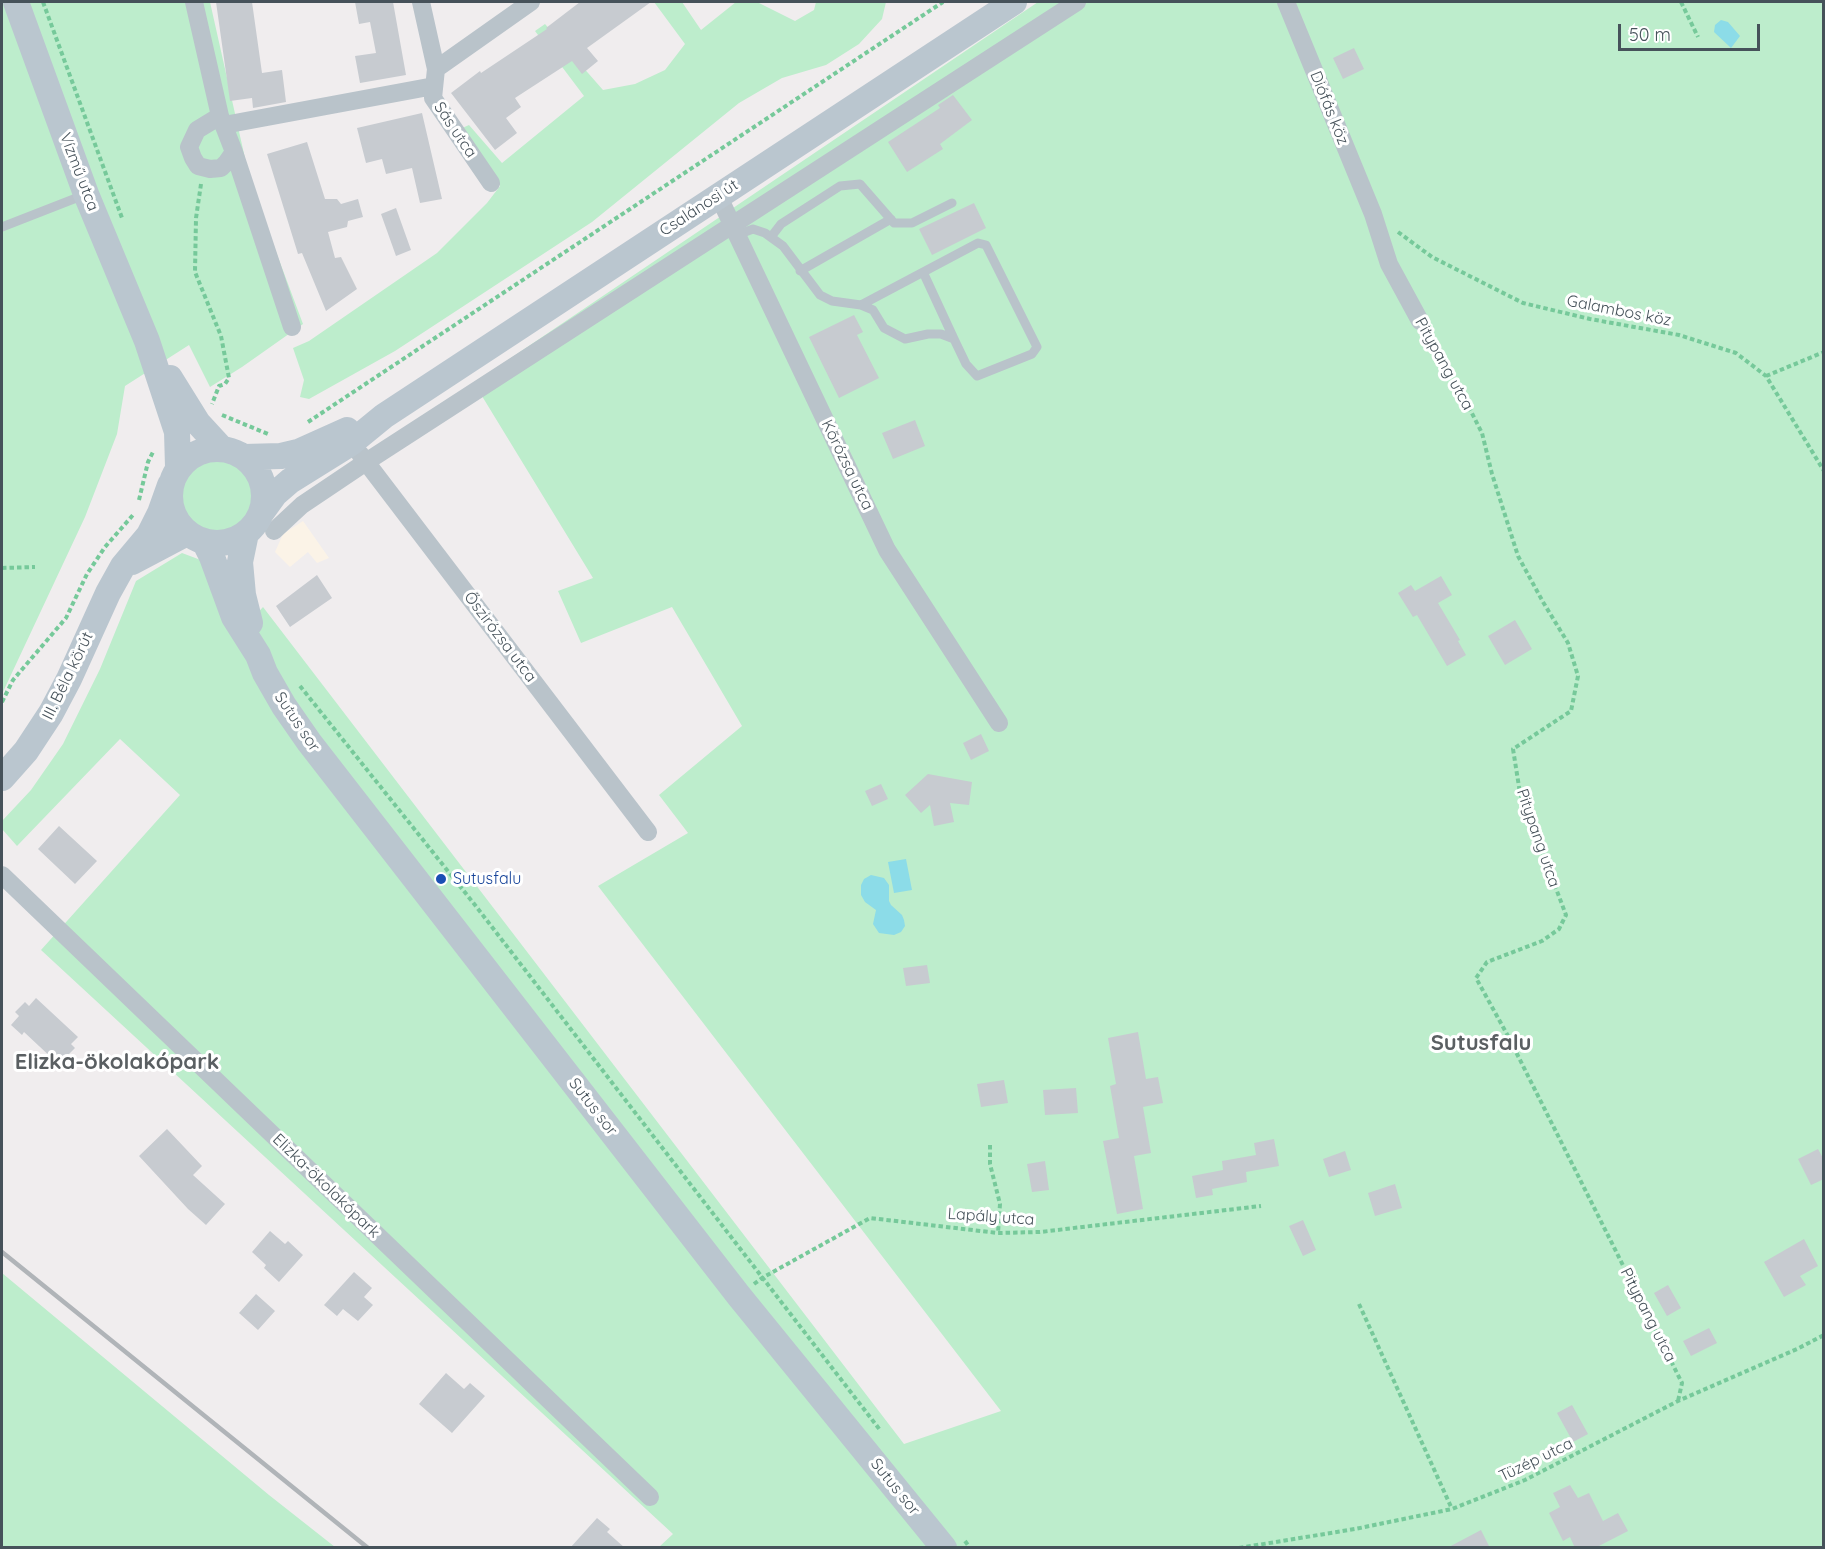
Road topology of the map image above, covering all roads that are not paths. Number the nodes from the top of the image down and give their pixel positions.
1 (16, 2) edge
2 (194, 2) edge
3 (421, 2) edge
4 (531, 2) edge
5 (1014, 2) edge
6 (1077, 2) edge
7 (1286, 2) edge
8 (435, 77) junction
9 (222, 121) junction
10 (234, 152) junction
11 (492, 183) dead end
12 (86, 194) junction
13 (718, 195) junction
14 (952, 203) dead end
15 (1373, 214) joint
16 (891, 219) junction
17 (2, 227) edge
18 (734, 230) junction
19 (771, 237) junction
20 (800, 271) junction
21 (923, 272) junction
22 (861, 305) junction
23 (1420, 321) road end
24 (292, 327) dead end
25 (954, 339) junction
26 (384, 416) junction
27 (198, 417) junction
28 (232, 452) junction
29 (359, 452) junction
30 (174, 476) junction
31 (268, 521) junction
32 (246, 534) junction
33 (195, 537) junction
34 (123, 566) junction
35 (258, 655) junction
36 (999, 723) dead end
37 (2, 778) edge
38 (648, 832) dead end
39 (2, 875) edge
40 (650, 1497) dead end
41 (953, 1543) edge

1 - 12 main road, Vízmű utca
2 - 9 street
3 - 8 street, Sás utca
4 - 8 street
5 - 13 main road, Csalánosi út
6 - 18 street
7 - 15 street, Diófás köz
8 - 9 street
8 - 11 street, Sás utca
9 - 10 street
9 - 10 street
10 - 24 street
12 - 17 lane
12 - 27 main road, Vízmű utca
13 - 18 street, Kőrózsa utca
13 - 26 main road, Csalánosi út
14 - 16 lane
15 - 23 street, Pitypang utca
16 - 19 lane
16 - 20 lane
18 - 19 lane
18 - 29 street
18 - 36 street, Kőrózsa utca
19 - 20 lane
20 - 22 lane
21 - 22 lane
21 - 25 lane
21 - 25 lane
22 - 25 lane
26 - 28 main road, Csalánosi út
26 - 29 main road, Csalánosi út
27 - 28 main road, Vízmű utca
27 - 30 main road
28 - 30 main road
28 - 31 main road
29 - 31 main road, Csalánosi út
29 - 38 street, Őszirózsa utca
30 - 33 main road
30 - 34 main road, III. Béla körút
31 - 32 main road
32 - 33 main road
32 - 35 main road
33 - 34 main road
33 - 35 main road
34 - 37 main road, III. Béla körút
35 - 41 main road, Sutus sor
39 - 40 street, Elizka-ökolakópark

